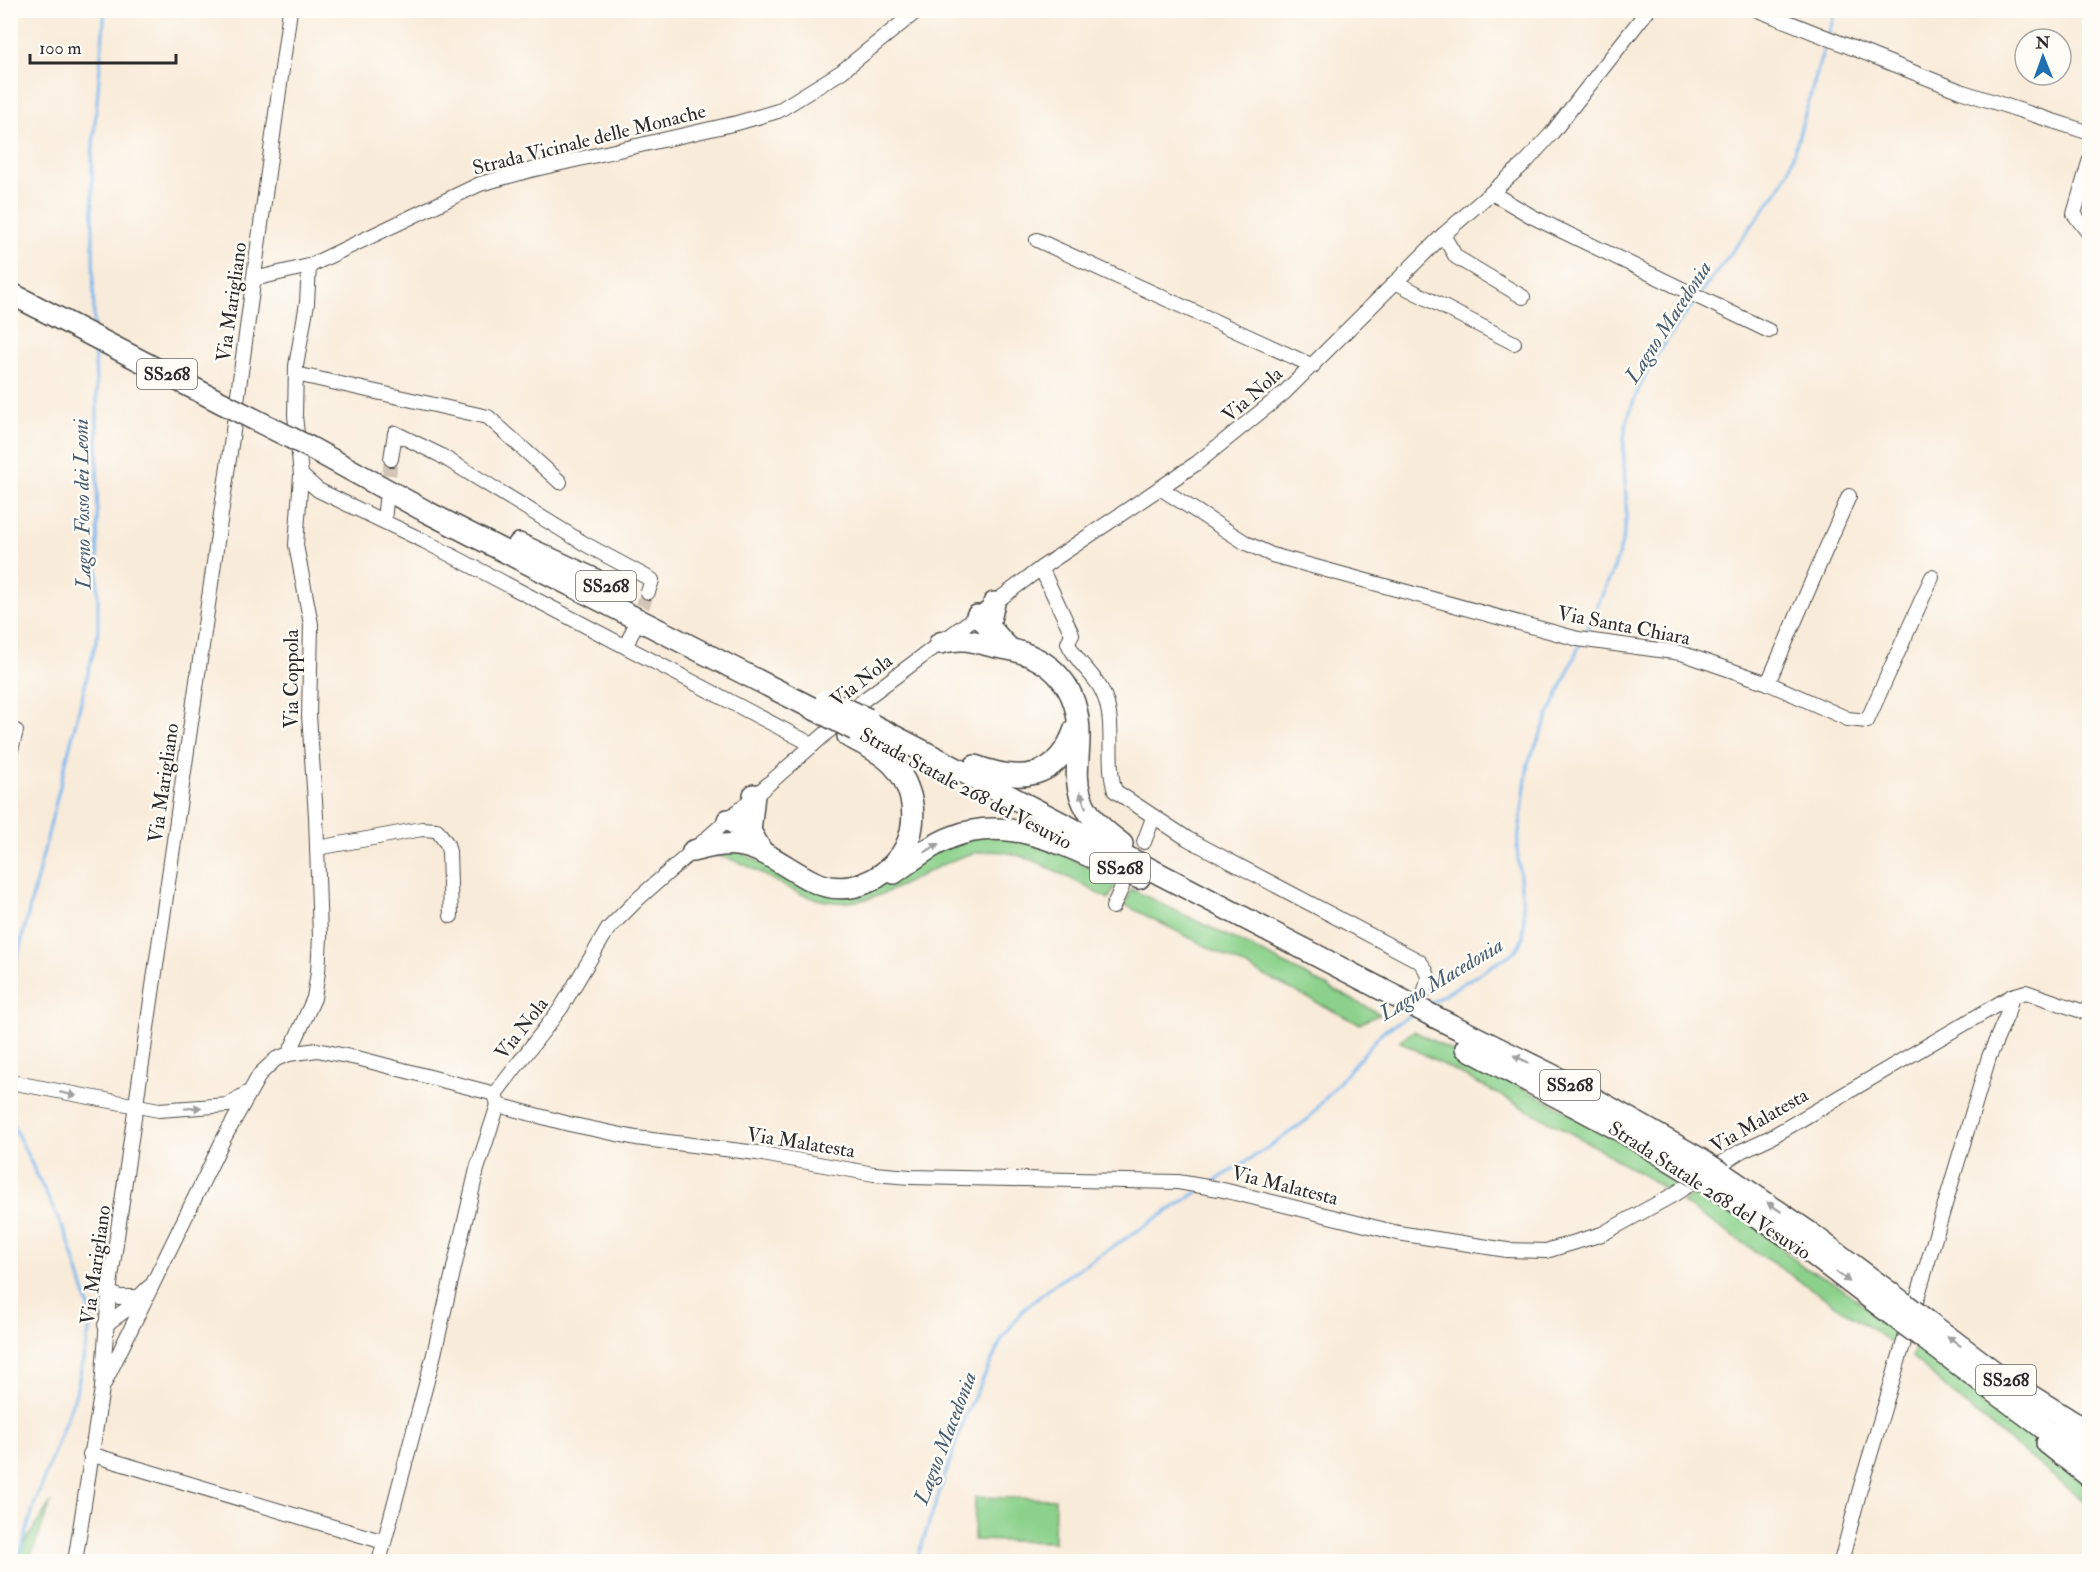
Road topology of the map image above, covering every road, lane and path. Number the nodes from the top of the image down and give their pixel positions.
1 (290, 10) edge
2 (918, 10) edge
3 (1648, 10) edge
4 (1758, 10) edge
5 (2090, 133) edge
6 (2090, 159) edge
7 (1492, 193) junction
8 (1443, 235) junction
9 (2090, 235) edge
10 (1037, 240) dead end
11 (309, 266) junction
12 (254, 279) junction
13 (1395, 282) junction
14 (10, 293) edge
15 (1522, 297) dead end
16 (1769, 331) dead end
17 (1514, 343) dead end
18 (1313, 366) junction
19 (296, 374) junction
20 (391, 459) tunnel mouth
21 (301, 475) junction
22 (560, 482) dead end
23 (1160, 488) junction
24 (383, 492) junction
25 (1849, 496) dead end
26 (384, 521) junction
27 (1041, 568) junction
28 (1932, 577) dead end
29 (648, 592) dead end
30 (994, 603) joint
31 (980, 625) junction
32 (634, 628) tunnel mouth
33 (940, 644) joint
34 (626, 646) junction
35 (1768, 683) junction
36 (817, 708) junction
37 (1078, 720) junction
38 (859, 726) junction
39 (16, 731) dead end
40 (813, 745) junction
41 (10, 753) edge
42 (754, 795) junction
43 (1153, 818) junction
44 (726, 821) junction
45 (744, 838) junction
46 (1144, 842) dead end
47 (317, 848) junction
48 (693, 851) junction
49 (882, 876) junction
50 (1131, 883) junction
51 (1113, 907) dead end
52 (451, 916) dead end
53 (1246, 919) junction
54 (1425, 990) dead end
55 (2012, 996) junction
56 (1391, 1001) junction
57 (2090, 1014) edge
58 (289, 1054) junction
59 (10, 1082) edge
60 (248, 1093) junction
61 (496, 1100) junction
62 (137, 1105) junction
63 (150, 1285) junction
64 (109, 1292) junction
65 (139, 1297) junction
66 (105, 1329) junction
67 (132, 1329) junction
68 (1924, 1329) junction
69 (1980, 1383) junction
70 (102, 1388) junction
71 (2090, 1433) edge
72 (90, 1454) junction
73 (2090, 1454) edge
74 (2090, 1477) edge
75 (384, 1542) junction
76 (75, 1562) edge
77 (379, 1562) edge
78 (1841, 1562) edge

1 - 12 street, Via Marigliano
2 - 11 street, Strada Vicinale delle Monache
3 - 7 street, Via Nola
4 - 5 street
6 - 9 street
7 - 8 street, Via Nola
7 - 16 street
8 - 13 street, Via Nola
8 - 15 street
10 - 18 street
11 - 12 street, Strada Vicinale delle Monache
11 - 19 street, Via Coppola
12 - 62 street, Via Marigliano
13 - 17 street
13 - 18 street, Via Nola
14 - 24 highway, Strada Statale 268 del Vesuvio / SS268, bridge
18 - 23 street, Via Nola
19 - 21 street, Via Coppola
19 - 22 street
20 - 29 street
21 - 26 street
21 - 47 street, Via Coppola
23 - 27 street, Via Nola
23 - 35 street, Via Santa Chiara
24 - 26 street
24 - 36 highway, Strada Statale 268 del Vesuvio / SS268
24 - 36 highway, Strada Statale 268 del Vesuvio / SS268
25 - 35 street
26 - 34 street
27 - 30 street, Via Nola
27 - 43 street
28 - 35 street, Via Santa Chiara
30 - 31 highway
31 - 33 highway, SS268
31 - 37 highway, SS268
32 - 34 street
33 - 40 street, Via Nola
34 - 40 street
36 - 38 highway, Strada Statale 268 del Vesuvio / SS268, bridge
37 - 38 highway, SS268
53 -> 37 highway, SS268
38 - 49 highway, SS268
38 - 50 highway, Strada Statale 268 del Vesuvio / SS268
38 - 53 highway, Strada Statale 268 del Vesuvio / SS268
39 - 41 street
40 - 42 street, Via Nola
42 - 44 street, Via Nola
42 - 45 highway
43 - 46 street
43 - 54 street
44 - 45 highway
44 - 48 street, Via Nola
45 - 48 highway
45 - 49 highway, SS268
47 - 52 street
47 - 58 street, Via Coppola
48 - 61 street, Via Nola
49 -> 50 highway, SS268
50 - 51 street
50 - 56 highway, Strada Statale 268 del Vesuvio / SS268
53 - 56 highway, Strada Statale 268 del Vesuvio / SS268
55 - 57 street
55 - 61 street, Via Malatesta
55 - 78 street
56 - 68 highway, Strada Statale 268 del Vesuvio / SS268, bridge
58 - 60 street
58 - 61 street
59 -> 62 street
62 -> 60 street
60 - 63 street
61 - 75 street, Via Nola
62 - 64 street, Via Marigliano
63 - 65 street
63 - 67 street
64 - 65 street
64 - 66 street, Via Marigliano
65 - 66 street
66 - 67 street
66 - 70 street, Via Marigliano
67 - 70 street
68 - 69 highway, Strada Statale 268 del Vesuvio / SS268
71 -> 68 highway, Strada Statale 268 del Vesuvio / SS268
69 - 73 highway, Strada Statale 268 del Vesuvio / SS268
69 - 74 highway
70 - 72 street, Via Marigliano
72 - 75 street
72 - 76 street, Via Marigliano
75 - 77 street, Via Nola

